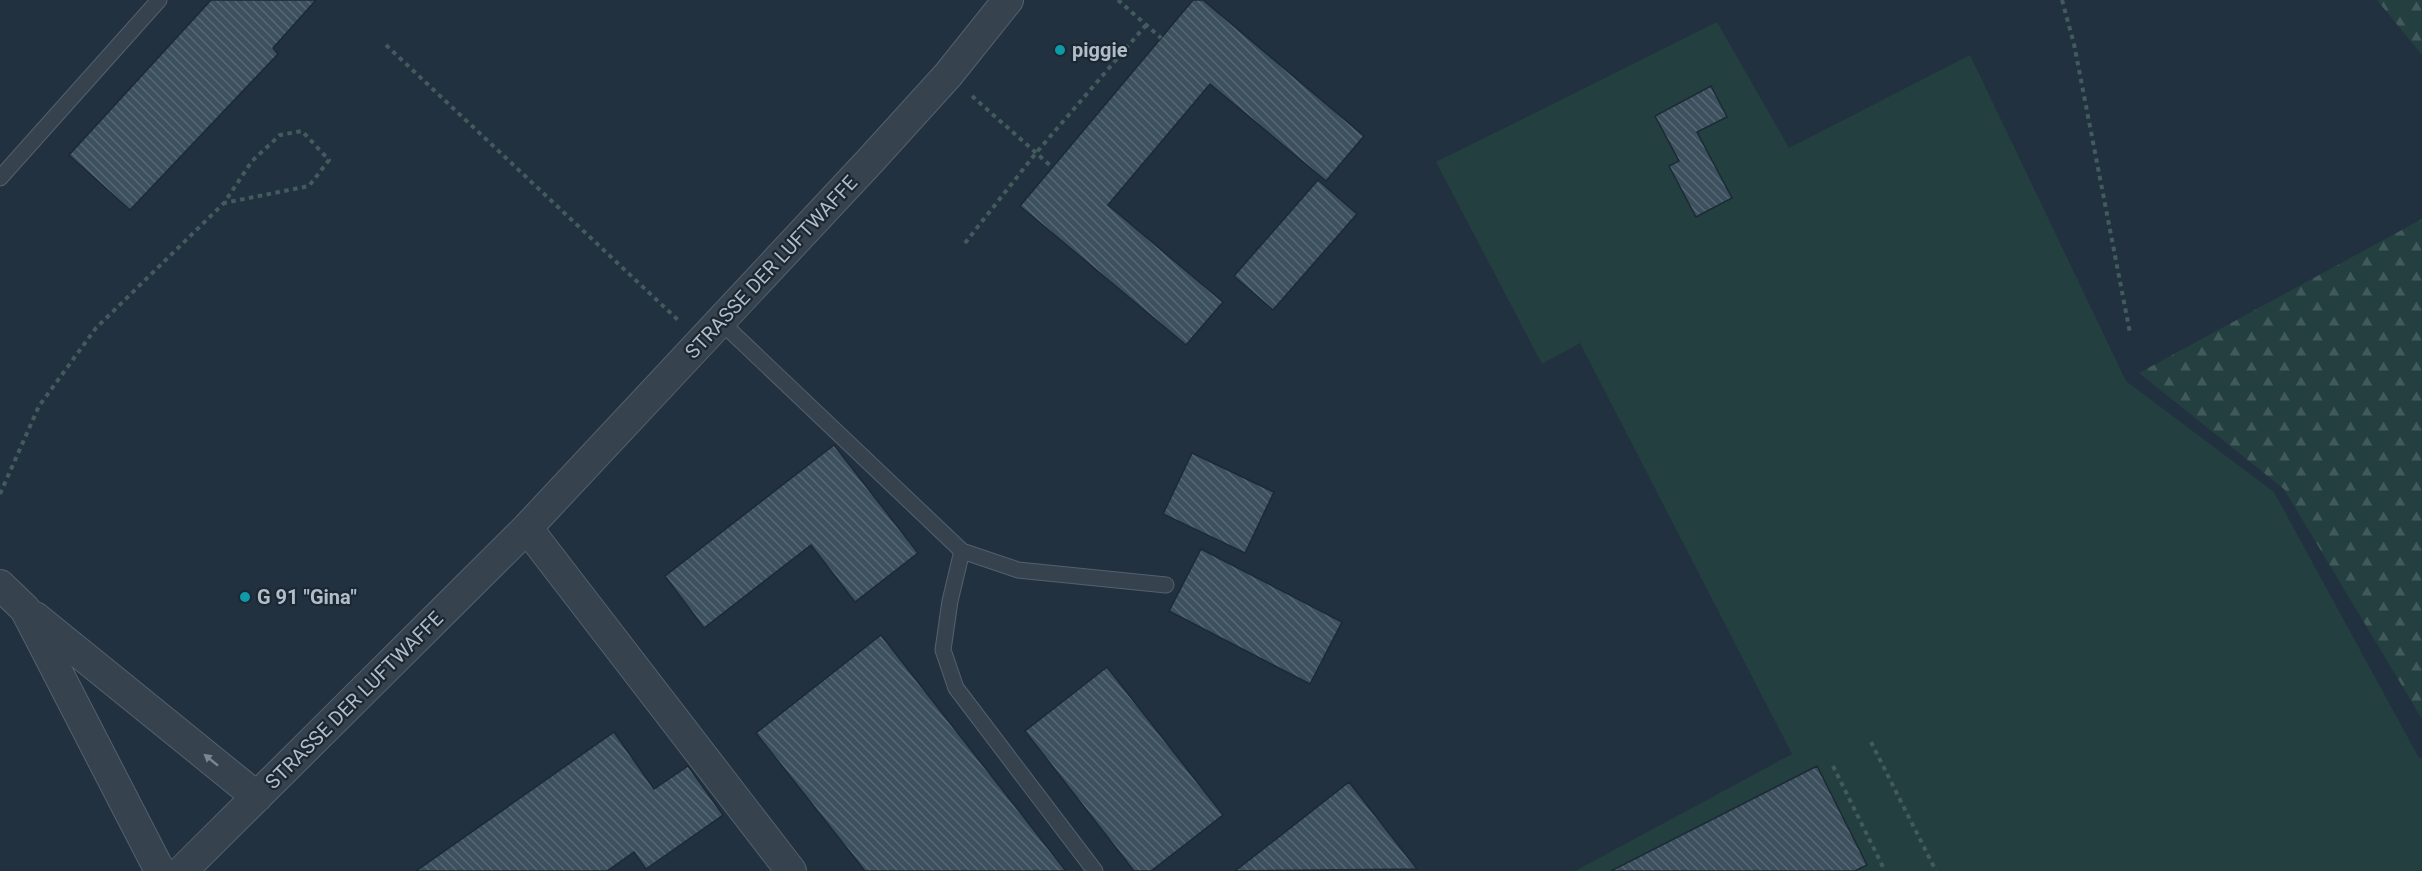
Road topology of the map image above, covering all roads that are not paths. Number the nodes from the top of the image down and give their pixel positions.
1 (159, 0) edge
2 (1008, 0) edge
3 (0, 178) edge
4 (710, 331) junction
5 (527, 528) junction
6 (962, 551) junction
7 (0, 585) edge
8 (1166, 585) dead end
9 (25, 609) junction
10 (257, 797) junction
11 (160, 871) edge
12 (182, 871) edge
13 (791, 871) edge
14 (1095, 871) edge

1 - 3 lane
2 - 4 street, STRASSE DER LUFTWAFFE
4 - 5 street, STRASSE DER LUFTWAFFE
4 - 6 lane
5 - 10 street, STRASSE DER LUFTWAFFE
5 - 13 street
6 - 8 lane
6 - 14 lane
7 - 9 street
10 -> 9 street
9 - 11 street
10 - 12 street, STRASSE DER LUFTWAFFE

